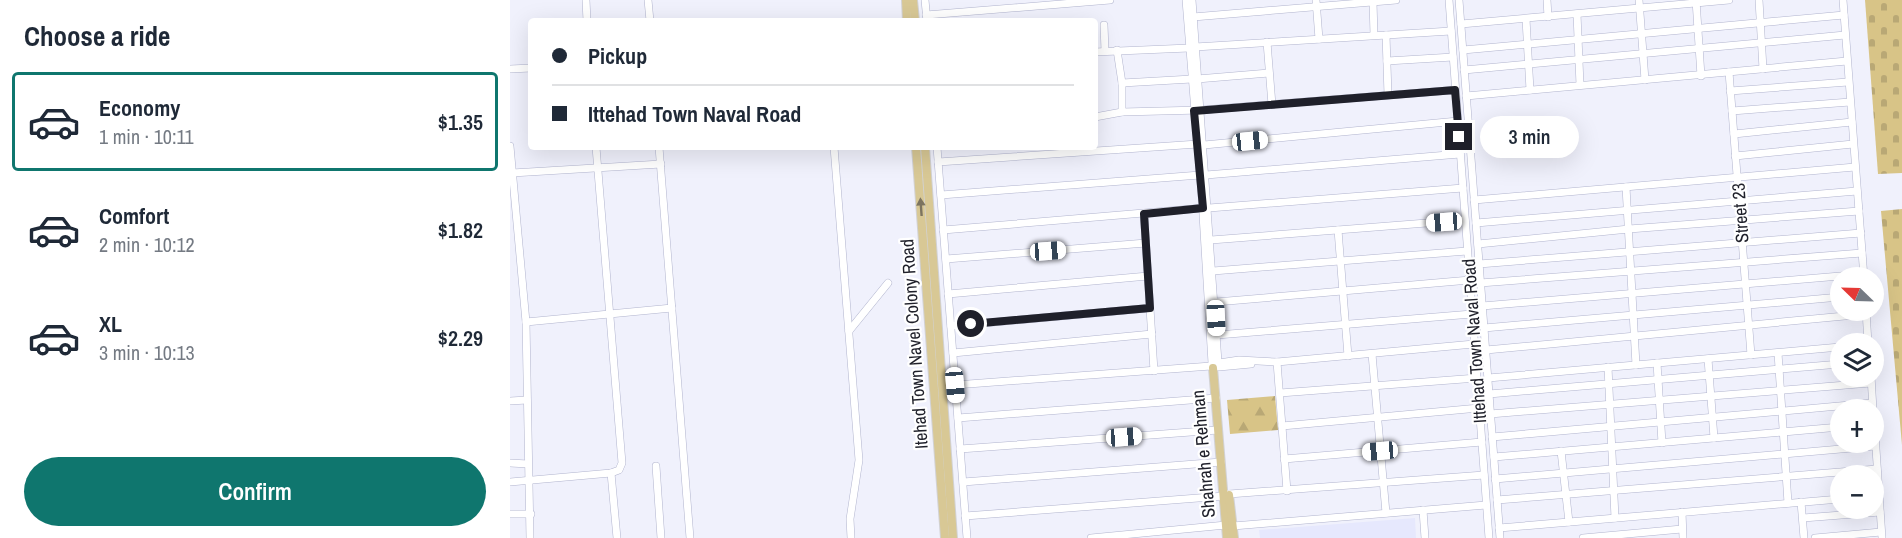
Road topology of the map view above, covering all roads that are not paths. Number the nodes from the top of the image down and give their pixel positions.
1 (586, 0) edge
2 (648, 0) edge
3 (906, 0) edge
4 (913, 0) edge
5 (925, 0) edge
6 (1110, 0) edge
7 (1186, 0) edge
8 (1192, 0) edge
9 (1396, 0) edge
10 (1449, 0) edge
11 (1459, 0) edge
12 (1547, 0) edge
13 (1639, 0) edge
14 (1729, 0) edge
15 (1759, 0) edge
16 (1843, 0) edge
17 (1372, 2) junction
18 (1697, 2) edge
19 (1316, 4) edge
20 (1640, 9) junction
21 (1577, 14) junction
22 (1844, 15) junction
23 (1193, 17) junction
24 (1548, 17) junction
25 (587, 18) edge
26 (650, 18) edge
27 (907, 18) edge
28 (915, 18) edge
29 (926, 18) edge
30 (1526, 19) junction
31 (1761, 23) junction
32 (1461, 24) junction
33 (1104, 25) dead end
34 (1698, 28) junction
35 (1451, 31) junction
36 (1642, 34) junction
37 (1374, 35) junction
38 (1386, 35) junction
39 (1845, 35) junction
40 (1319, 39) junction
41 (1579, 39) junction
42 (1267, 42) junction
43 (1527, 44) junction
44 (1762, 44) junction
45 (1192, 47) junction
46 (1117, 50) junction
47 (1463, 50) junction
48 (1700, 50) junction
49 (1105, 51) junction
50 (1098, 52) edge
51 (1644, 55) junction
52 (1453, 57) junction
53 (1580, 60) junction
54 (1847, 60) junction
55 (1387, 61) junction
56 (1529, 64) junction
57 (528, 68) edge
58 (510, 69) edge
59 (1763, 69) junction
60 (1464, 70) junction
61 (1729, 72) junction
62 (1269, 74) junction
63 (1701, 76) junction
64 (1195, 79) junction
65 (1645, 80) junction
66 (1848, 82) junction
67 (1122, 83) junction
68 (1580, 85) junction
69 (1455, 90) junction
70 (1530, 90) junction
71 (1730, 91) junction
72 (1388, 96) junction
73 (1466, 96) junction
74 (1850, 102) junction
75 (1272, 105) junction
76 (1198, 111) junction
77 (1732, 111) junction
78 (1122, 112) junction
79 (1098, 116) edge
80 (1458, 121) junction
81 (1852, 122) junction
82 (1734, 134) junction
83 (1854, 144) junction
84 (1201, 145) junction
85 (510, 146) edge
86 (596, 150) edge
87 (660, 150) edge
88 (834, 150) edge
89 (917, 150) edge
90 (925, 150) edge
91 (937, 150) edge
92 (1460, 154) junction
93 (1735, 156) junction
94 (939, 162) junction
95 (661, 164) junction
96 (597, 168) junction
97 (1855, 168) junction
98 (512, 173) junction
99 (922, 173) junction
100 (1203, 175) junction
101 (1737, 177) junction
102 (1626, 187) junction
103 (1463, 188) junction
104 (1857, 191) junction
105 (941, 195) junction
106 (1474, 200) junction
107 (1739, 201) junction
108 (1206, 208) junction
109 (1628, 210) junction
110 (1859, 211) junction
111 (1144, 214) junction
112 (1465, 220) junction
113 (1741, 220) junction
114 (1476, 223) junction
115 (1629, 229) junction
116 (944, 230) junction
117 (1338, 230) junction
118 (1861, 233) junction
119 (1211, 240) junction
120 (1146, 243) junction
121 (1742, 243) junction
122 (1478, 244) junction
123 (1467, 251) junction
124 (1630, 252) junction
125 (1862, 253) junction
126 (946, 259) junction
127 (1340, 261) junction
128 (1744, 263) junction
129 (1479, 264) junction
130 (1863, 267) edge
131 (1213, 271) junction
132 (1631, 271) junction
133 (1148, 276) junction
134 (1830, 278) edge
135 (1470, 280) junction
136 (888, 283) dead end
137 (1480, 283) junction
138 (1745, 284) junction
139 (1342, 291) junction
140 (1632, 293) junction
141 (948, 294) junction
142 (1830, 298) edge
143 (1216, 302) junction
144 (1747, 305) junction
145 (1482, 306) junction
146 (672, 308) junction
147 (1150, 308) junction
148 (609, 314) junction
149 (1472, 314) junction
150 (1633, 315) junction
151 (1830, 316) edge
152 (526, 322) junction
153 (1345, 325) junction
154 (1749, 325) junction
155 (951, 326) junction
156 (1484, 328) junction
157 (849, 332) junction
158 (1152, 334) junction
159 (1217, 335) junction
160 (1635, 336) junction
161 (1474, 344) junction
162 (1830, 348) edge
163 (1486, 350) junction
164 (953, 353) junction
165 (1778, 353) junction
166 (1372, 354) junction
167 (1751, 355) junction
168 (1348, 356) junction
169 (1708, 359) junction
170 (1277, 362) junction
171 (1657, 363) junction
172 (1216, 365) junction
173 (1636, 365) junction
174 (1830, 365) edge
175 (1608, 368) junction
176 (1779, 369) junction
177 (1154, 371) junction
178 (1709, 375) junction
179 (1477, 378) junction
180 (1488, 378) junction
181 (1658, 380) junction
182 (1609, 384) junction
183 (955, 385) junction
184 (1830, 385) edge
185 (1375, 386) junction
186 (1780, 390) junction
187 (1280, 393) junction
188 (1489, 394) junction
189 (1711, 396) junction
190 (1216, 398) junction
191 (527, 400) junction
192 (1659, 400) junction
193 (510, 401) edge
194 (1610, 404) junction
195 (1479, 408) junction
196 (1830, 408) edge
197 (1782, 411) junction
198 (1490, 414) junction
199 (1378, 417) junction
200 (1713, 417) junction
201 (958, 418) junction
202 (1660, 422) junction
203 (1282, 426) junction
204 (1611, 426) junction
205 (1830, 428) edge
206 (1218, 430) junction
207 (1783, 432) junction
208 (1492, 437) junction
209 (1714, 438) junction
210 (1482, 442) junction
211 (1662, 443) junction
212 (1612, 447) junction
213 (960, 449) junction
214 (1830, 450) edge
215 (1380, 451) junction
216 (1561, 451) junction
217 (1784, 454) junction
218 (1494, 457) junction
219 (1284, 459) junction
220 (1221, 462) junction
221 (510, 463) edge
222 (528, 464) junction
223 (656, 466) dead end
224 (1613, 468) junction
225 (611, 473) junction
226 (1563, 473) junction
227 (1830, 473) edge
228 (1484, 475) junction
229 (1786, 476) junction
230 (1495, 479) junction
231 (530, 480) junction
232 (510, 482) edge
233 (963, 482) junction
234 (1383, 483) junction
235 (1614, 490) junction
236 (1287, 491) junction
237 (1566, 494) junction
238 (1227, 495) junction
239 (1497, 500) junction
240 (1830, 500) edge
241 (1801, 502) junction
242 (1788, 503) junction
243 (1486, 505) junction
244 (1423, 510) junction
245 (1682, 512) junction
246 (1386, 513) junction
247 (510, 514) edge
248 (531, 514) junction
249 (965, 516) junction
250 (1830, 516) edge
251 (1615, 518) junction
252 (1803, 518) junction
253 (1881, 519) edge
254 (1569, 522) junction
255 (1229, 525) junction
256 (1499, 528) junction
257 (1683, 529) junction
258 (1157, 535) edge
259 (1882, 535) edge
260 (531, 538) edge
261 (617, 538) edge
262 (661, 538) edge
263 (690, 538) edge
264 (851, 538) edge
265 (945, 538) edge
266 (953, 538) edge
267 (967, 538) edge
268 (1091, 538) edge
269 (1227, 538) edge
270 (1234, 538) edge
271 (1425, 538) edge
272 (1489, 538) edge
273 (1500, 538) edge
274 (1583, 538) edge
275 (1683, 538) edge
276 (1804, 538) edge
277 (1815, 538) edge

1 - 25 street
2 - 26 street
3 - 27 main road
4 - 28 main road
5 - 29 street
6 - 29 street
7 - 45 street
8 - 23 street
9 - 17 street
10 - 35 street, Ittehad Town Naval Road
11 - 32 street
12 - 24 street
13 - 20 street
14 - 18 street
15 - 31 street
16 - 22 street
17 - 19 street
17 - 37 street
18 - 20 street
18 - 34 street
19 - 23 street
19 - 40 street
20 - 21 street
20 - 36 street
21 - 24 street
21 - 41 street
22 - 31 street
22 - 39 street
23 - 45 street
24 - 30 street
30 - 32 street
30 - 43 street
31 - 34 street
31 - 44 street
32 - 47 street
33 - 49 street
34 - 36 street
34 - 48 street
35 - 38 street
35 - 52 street, Ittehad Town Naval Road
36 - 41 street
36 - 51 street
37 - 38 street
37 - 40 street
38 - 55 street
39 - 44 street
39 - 54 street
40 - 42 street
41 - 43 street
41 - 53 street
42 - 45 street
42 - 62 street
43 - 47 street
43 - 56 street
44 - 48 street
44 - 59 street
45 - 46 street
45 - 64 street
46 - 49 street
46 - 67 street
47 - 60 street
48 - 51 street
48 - 63 street
49 - 50 street
51 - 53 street
51 - 65 street
52 - 55 street
52 - 69 street, Ittehad Town Naval Road
53 - 56 street
53 - 68 street
54 - 59 street
54 - 66 street
55 - 72 street
56 - 60 street
56 - 70 street
57 - 58 street
59 - 61 street
60 - 73 street
61 - 63 street
61 - 71 street, Street 23
62 - 64 street
62 - 75 street
63 - 65 street
64 - 67 street
64 - 76 street
65 - 68 street
66 - 71 street
66 - 74 street
67 - 78 street
68 - 70 street
69 - 72 street
69 - 80 street, Ittehad Town Naval Road
70 - 73 street
71 - 77 street, Street 23
72 - 75 street
73 - 106 street
74 - 77 street
74 - 81 street
75 - 76 street
76 - 78 street
76 - 84 street
77 - 82 street, Street 23
78 - 79 street
80 - 84 street
80 - 92 street, Ittehad Town Naval Road
81 - 82 street
81 - 83 street
82 - 93 street, Street 23
83 - 93 street
83 - 97 street
84 - 94 street
84 - 100 street
85 - 98 street
86 - 96 street
87 - 95 street
88 - 157 street
89 - 99 main road, Itehad Town Navel Colony Road
90 - 99 main road, Itehad Town Navel Colony Road
91 - 94 street
92 - 100 street
92 - 103 street, Ittehad Town Naval Road
93 - 101 street, Street 23
94 - 105 street
95 - 96 street
95 - 146 street
96 - 98 street
96 - 148 street
97 - 101 street
97 - 104 street
98 - 152 street
265 -> 99 main road, Itehad Town Navel Colony Road
99 - 266 main road, Itehad Town Navel Colony Road
100 - 105 street
100 - 108 street
101 - 102 street
101 - 107 street, Street 23
102 - 106 street
102 - 109 street
103 - 108 street
103 - 112 street, Ittehad Town Naval Road
104 - 107 street
104 - 110 street
105 - 116 street
106 - 114 street
107 - 109 street
107 - 113 street, Street 23
108 - 111 street
108 - 119 street
108 - 172 street
109 - 114 street
109 - 115 street
110 - 113 street
110 - 118 street
111 - 116 street
111 - 120 street
112 - 117 street
112 - 123 street, Ittehad Town Naval Road
113 - 115 street
113 - 121 street, Street 23
114 - 122 street
115 - 122 street
115 - 124 street
116 - 126 street
117 - 119 street
117 - 127 street
118 - 121 street
118 - 125 street
119 - 131 street
120 - 126 street
120 - 133 street
121 - 124 street
121 - 128 street, Street 23
122 - 129 street
123 - 127 street
123 - 135 street, Ittehad Town Naval Road
124 - 129 street
124 - 132 street
125 - 128 street
125 - 130 street
126 - 141 street
127 - 131 street
127 - 139 street
128 - 132 street
128 - 138 street, Street 23
129 - 137 street
131 - 143 street
132 - 137 street
132 - 140 street
133 - 141 street
133 - 147 street
134 - 138 street
135 - 139 street
135 - 149 street, Ittehad Town Naval Road
136 - 157 street
137 - 145 street
138 - 140 street
138 - 144 street, Street 23
139 - 143 street
139 - 153 street
140 - 145 street
140 - 150 street
141 - 155 street
142 - 144 street
143 - 159 street
144 - 150 street
144 - 154 street, Street 23
145 - 156 street
146 - 148 street
146 - 263 street
147 - 155 street
147 - 158 street
148 - 152 street
148 - 225 street
149 - 153 street
149 - 161 street, Ittehad Town Naval Road
150 - 156 street
150 - 160 street
151 - 154 street
152 - 191 street
153 - 159 street
153 - 168 street
154 - 160 street
154 - 167 street, Street 23
155 - 164 street
156 - 163 street
157 - 264 street
158 - 164 street
158 - 177 street
159 - 172 street
160 - 163 street
160 - 173 street
161 - 166 street
161 - 179 street, Ittehad Town Naval Road
162 - 165 street
163 - 180 street
164 - 183 street
165 - 167 street
165 - 176 street
166 - 168 street
166 - 185 street
167 - 169 street
168 - 170 street
169 - 171 street
169 - 178 street
170 - 172 street
170 - 187 street
171 - 173 street
171 - 181 street
172 - 177 street
172 - 190 main road, Shahrah e Rehman
172 - 238 main road, Shahrah e Rehman
173 - 175 street
174 - 176 street
175 - 180 street
175 - 182 street
176 - 178 street
176 - 186 street
177 - 183 street
178 - 181 street
178 - 189 street
179 - 185 street
179 - 195 street, Ittehad Town Naval Road
180 - 188 street
181 - 182 street
181 - 192 street
182 - 188 street
182 - 194 street
183 - 201 street
184 - 186 street
185 - 187 street
185 - 199 street
186 - 189 street
186 - 197 street
187 - 203 street
188 - 198 street
189 - 192 street
189 - 200 street
190 - 201 street
190 - 206 main road, Shahrah e Rehman
191 - 193 street
191 - 222 street
192 - 194 street
192 - 202 street
194 - 198 street
194 - 204 street
195 - 199 street
195 - 210 street, Ittehad Town Naval Road
196 - 197 street
197 - 200 street
197 - 207 street
198 - 208 street
199 - 203 street
199 - 215 street
200 - 202 street
200 - 209 street
201 - 213 street
202 - 204 street
202 - 211 street
203 - 219 street
204 - 208 street
204 - 212 street
205 - 207 street
206 - 213 street
206 - 220 main road, Shahrah e Rehman
207 - 209 street
207 - 217 street
208 - 218 street
209 - 211 street
210 - 215 street
210 - 228 street, Ittehad Town Naval Road
211 - 212 street
212 - 216 street
212 - 224 street
213 - 233 street
214 - 217 street
215 - 219 street
215 - 234 street
216 - 218 street
216 - 226 street
217 - 224 street
217 - 229 street
218 - 230 street
219 - 236 street
220 - 233 street
220 - 238 main road, Shahrah e Rehman
221 - 222 street
222 - 231 street
223 - 262 street
224 - 226 street
224 - 235 street
225 - 231 street
225 - 261 street
226 - 230 street
226 - 237 street
227 - 229 street
228 - 234 street
228 - 243 street, Ittehad Town Naval Road
229 - 235 street
229 - 242 street
230 - 239 street
231 - 232 street
231 - 248 street
233 - 249 street
234 - 236 street
234 - 246 street
235 - 237 street
235 - 251 street
236 - 238 street
237 - 239 street
237 - 254 street
238 - 249 street
238 - 255 main road, Shahrah e Rehman
239 - 256 street
240 - 241 street
241 - 242 street
241 - 252 street
242 - 245 street
243 - 244 street
243 - 272 street, Ittehad Town Naval Road
244 - 246 street
244 - 271 street
245 - 251 street
245 - 257 street
246 - 255 street
247 - 248 street
248 - 260 street
249 - 267 street
250 - 252 street
251 - 254 street
252 - 276 street
253 - 259 street
254 - 256 street
255 - 258 street
255 - 269 main road, Shahrah e Rehman
255 - 270 main road, Shahrah e Rehman
256 - 273 street
257 - 274 street
257 - 275 street
258 - 268 street
259 - 277 street

